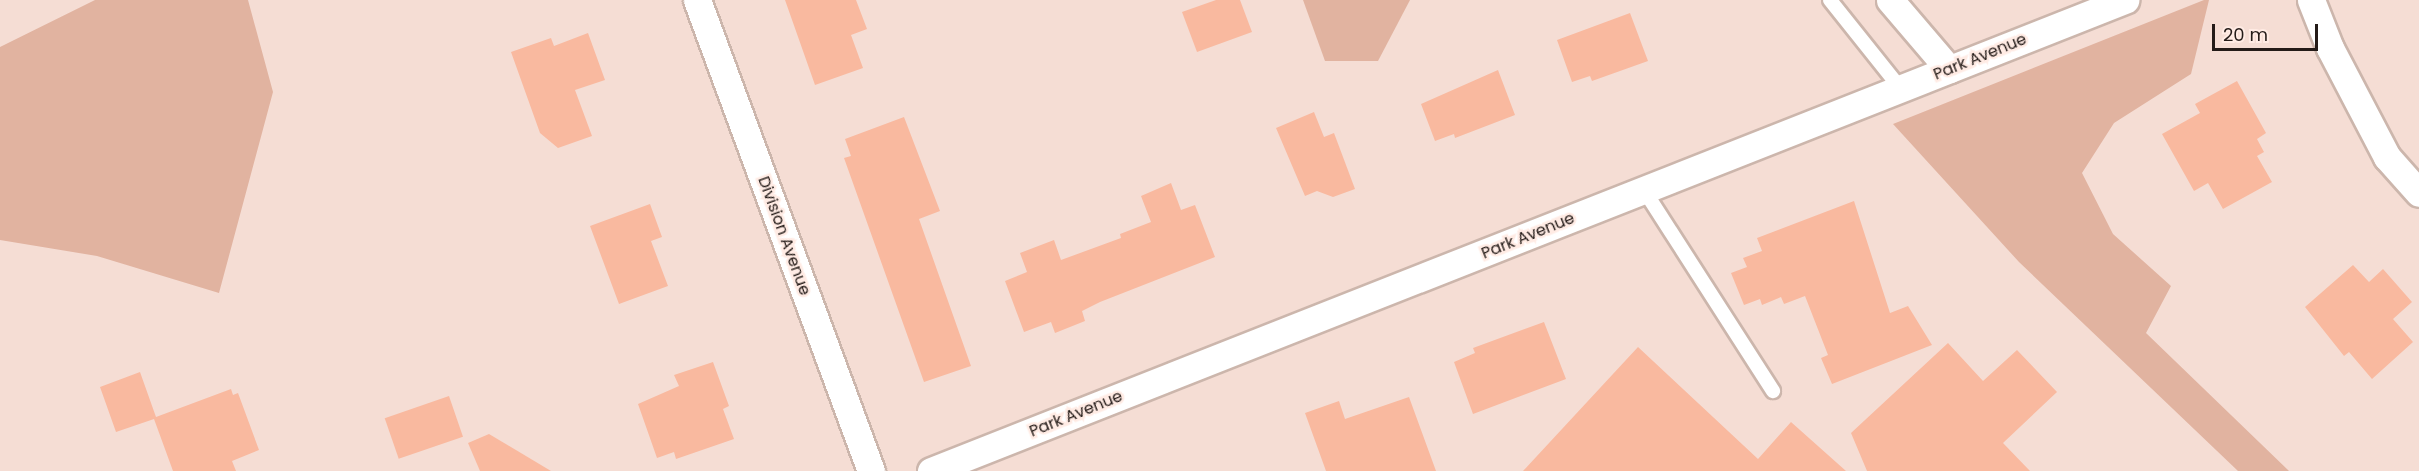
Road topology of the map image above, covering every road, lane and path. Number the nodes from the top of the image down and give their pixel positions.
1 (697, 0) edge
2 (1830, 0) edge
3 (1890, 0) edge
4 (2125, 0) edge
5 (2312, 0) edge
6 (1949, 69) junction
7 (1901, 89) junction
8 (1644, 190) junction
9 (2419, 193) edge
10 (1773, 391) dead end
11 (871, 471) edge
12 (931, 471) edge

1 - 11 street, Division Avenue
2 - 7 lane
3 - 6 street
4 - 6 street, Park Avenue
5 - 9 street
6 - 7 street, Park Avenue
7 - 8 street, Park Avenue
8 - 10 lane
8 - 12 street, Park Avenue

